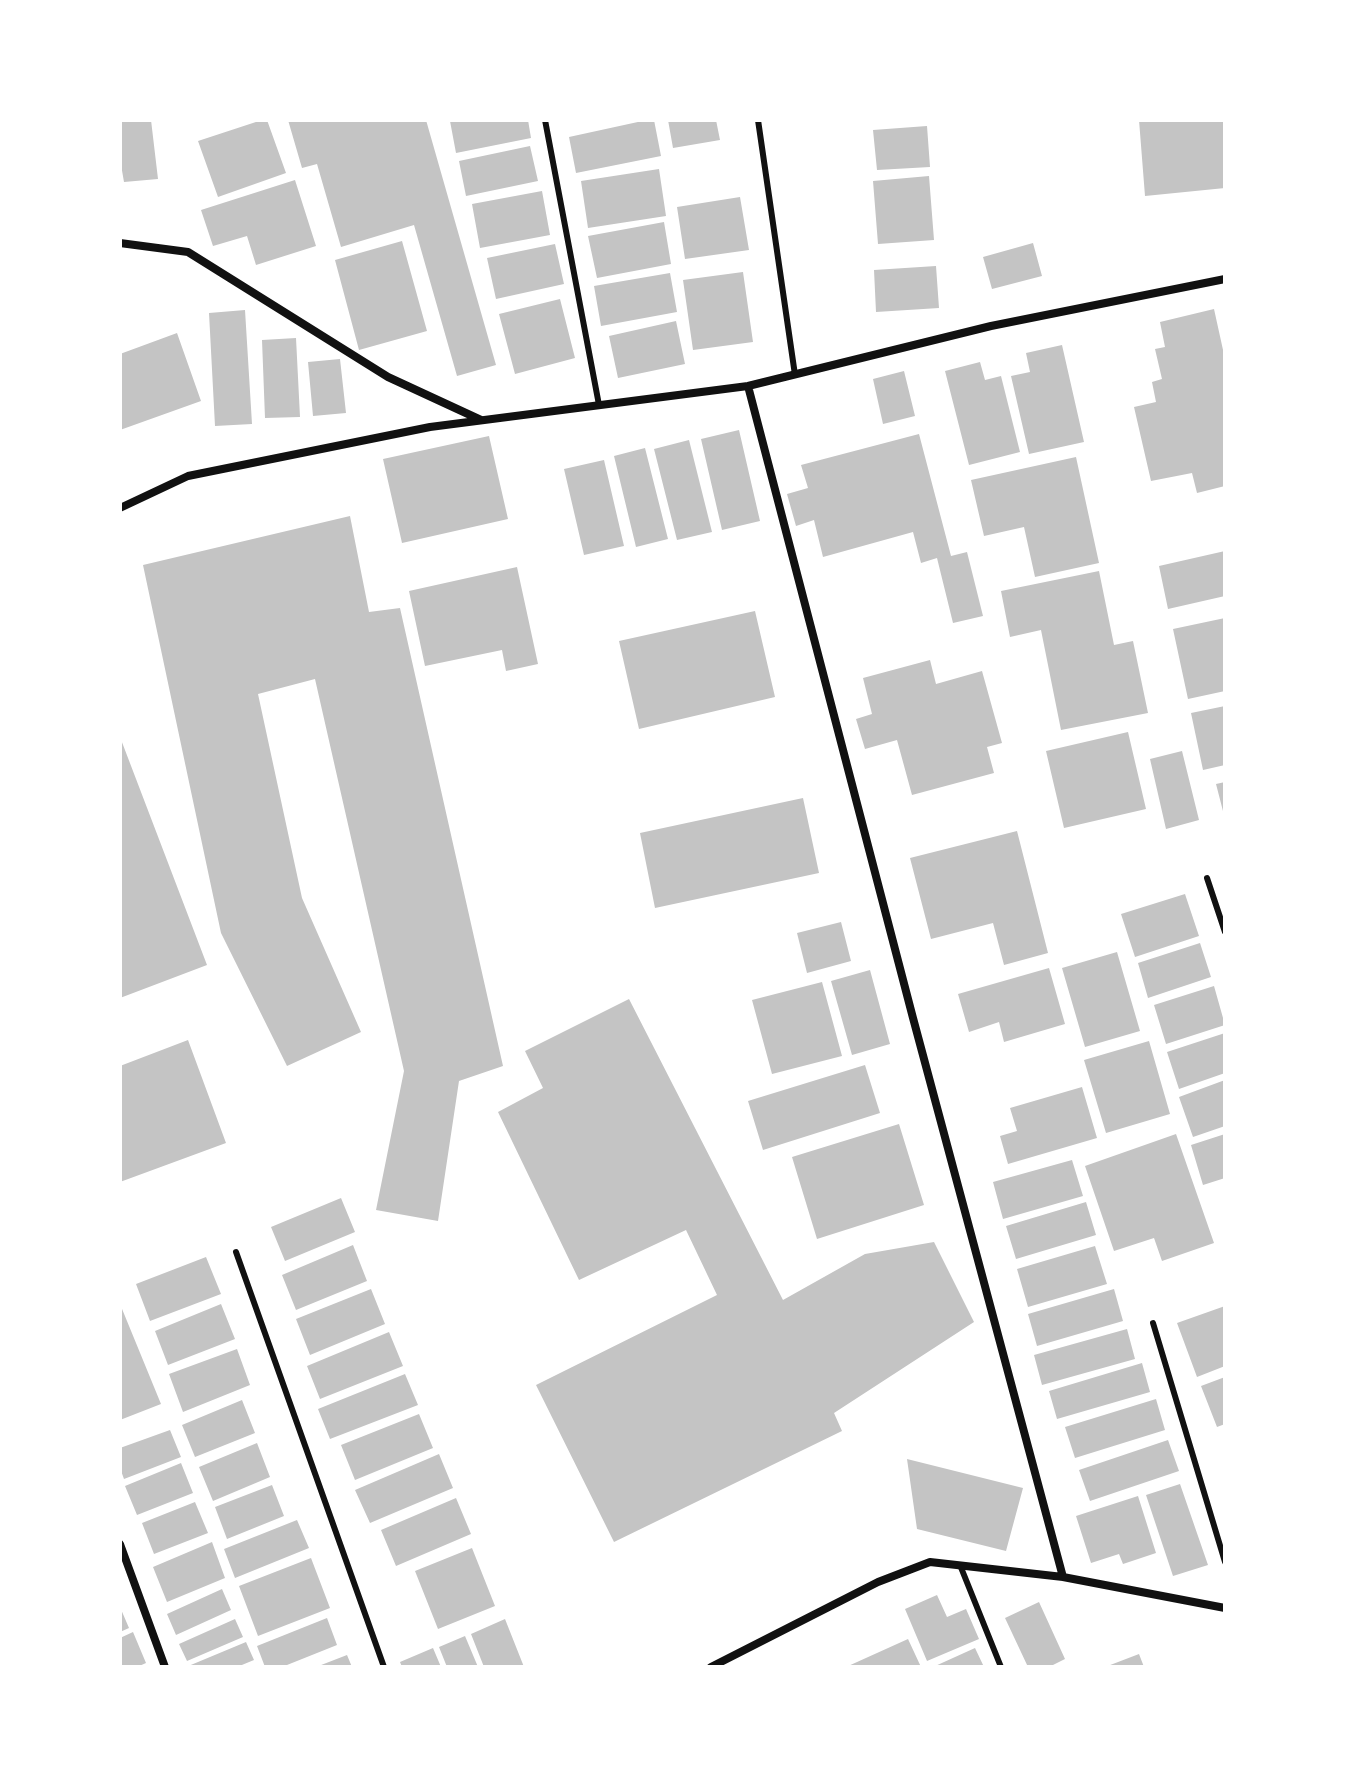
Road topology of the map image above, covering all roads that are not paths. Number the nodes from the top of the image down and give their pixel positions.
1 (545, 120) edge
2 (758, 120) edge
3 (120, 243) edge
4 (1225, 279) edge
5 (795, 375) junction
6 (748, 386) junction
7 (599, 405) junction
8 (481, 420) junction
9 (120, 508) edge
10 (1207, 878) dead end
11 (1225, 932) edge
12 (236, 1252) dead end
13 (1153, 1323) dead end
14 (120, 1544) edge
15 (1225, 1562) edge
16 (960, 1565) junction
17 (1063, 1577) junction
18 (1225, 1608) edge
19 (165, 1667) edge
20 (384, 1667) edge
21 (711, 1667) edge
22 (1001, 1667) edge

1 - 7 lane
2 - 5 lane
3 - 8 street
4 - 5 street
5 - 6 street
6 - 7 street
6 - 17 street
7 - 8 street
8 - 9 street
10 - 11 lane
12 - 20 lane
13 - 15 lane
14 - 19 street
16 - 17 street
16 - 21 street
16 - 22 lane
17 - 18 street

